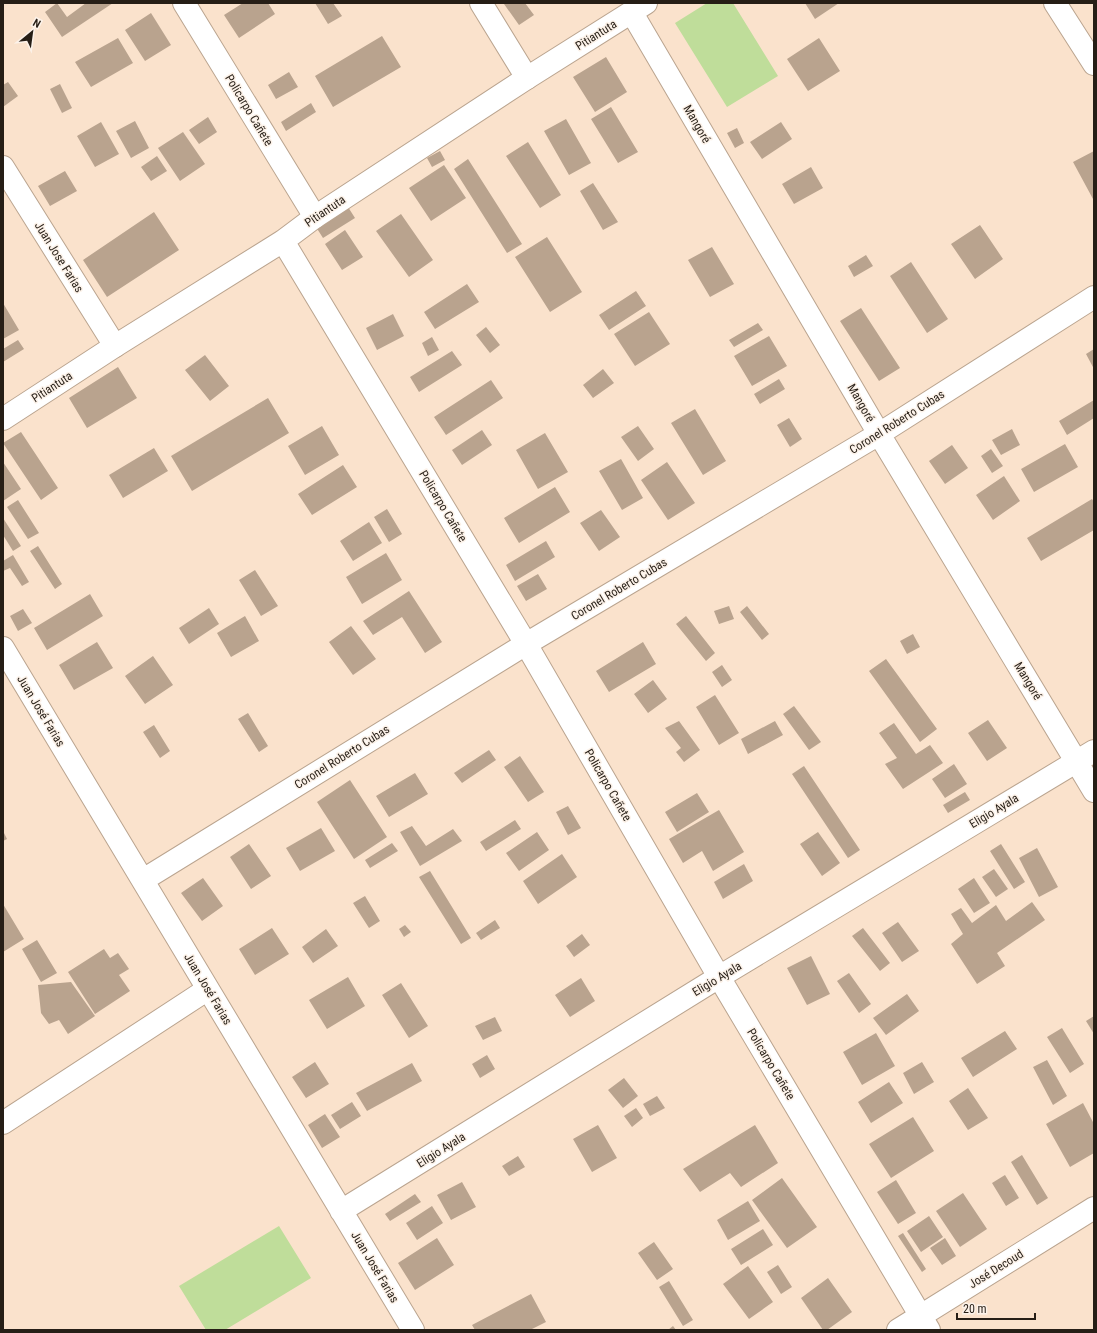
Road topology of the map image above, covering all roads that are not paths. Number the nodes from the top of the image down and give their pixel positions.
1 (184, 3) edge
2 (481, 3) edge
3 (1055, 3) edge
4 (639, 8) edge
5 (1094, 64) edge
6 (527, 78) junction
7 (3, 167) edge
8 (314, 217) junction
9 (283, 241) junction
10 (1094, 297) edge
11 (115, 346) junction
12 (3, 419) edge
13 (879, 434) junction
14 (526, 644) junction
15 (3, 648) edge
16 (1085, 756) edge
17 (1094, 792) edge
18 (143, 880) junction
19 (719, 978) junction
20 (208, 989) junction
21 (3, 1123) edge
22 (1094, 1208) edge
23 (341, 1211) junction
24 (925, 1323) edge
25 (413, 1330) edge
26 (898, 1330) edge

1 - 8 street, Policarpo Cañete
2 - 6 street
3 - 5 street
4 - 6 street, Pitiantuta
4 - 13 street, Mangoré
6 - 8 street, Pitiantuta
7 - 11 street, Juan Jose Farias
8 - 9 street, Pitiantuta
9 - 11 street, Pitiantuta
9 - 14 street, Policarpo Cañete
10 - 13 street, Coronel Roberto Cubas
11 - 12 street, Pitiantuta
13 - 14 street, Coronel Roberto Cubas
13 - 16 street, Mangoré
14 - 18 street, Coronel Roberto Cubas
14 - 19 street, Policarpo Cañete
15 - 18 street, Juan José Farias
16 - 17 street, Mangoré
16 - 19 street, Eligio Ayala
18 - 20 street, Juan José Farias
19 - 23 street, Eligio Ayala
19 - 24 street, Policarpo Cañete
20 - 21 street
20 - 23 street, Juan José Farias
22 - 24 street, José Decoud
23 - 25 street, Juan José Farias
24 - 26 street, José Decoud

